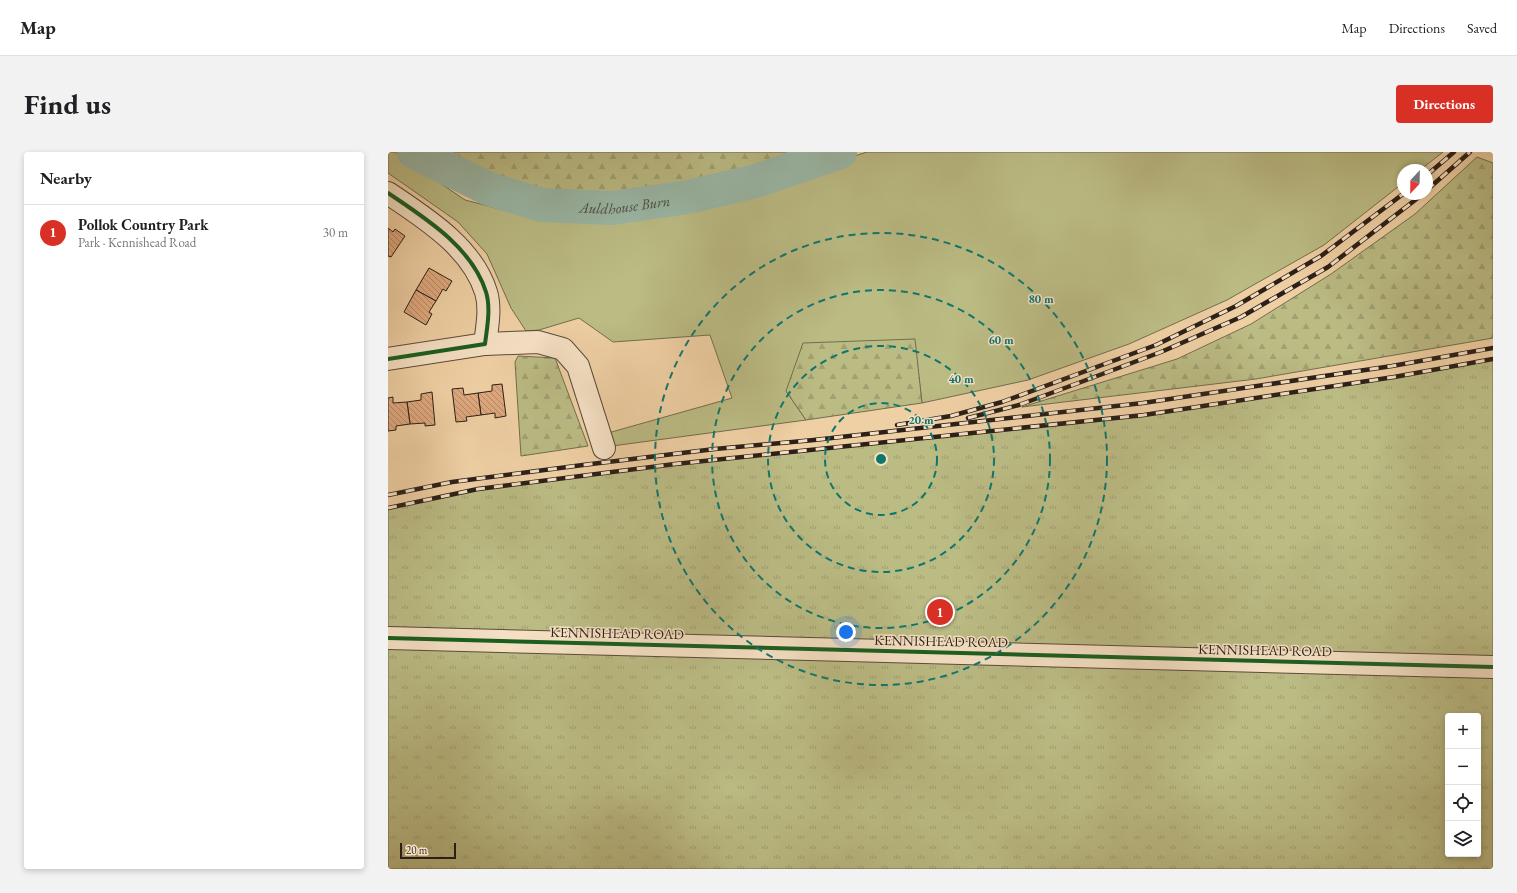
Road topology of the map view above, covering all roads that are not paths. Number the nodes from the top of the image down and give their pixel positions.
1 (388, 193) edge
2 (485, 344) junction
3 (388, 359) edge
4 (604, 448) dead end
5 (388, 638) edge
6 (1493, 667) edge

1 - 2 street
2 - 3 street
2 - 4 street
5 - 6 street, KENNISHEAD ROAD

